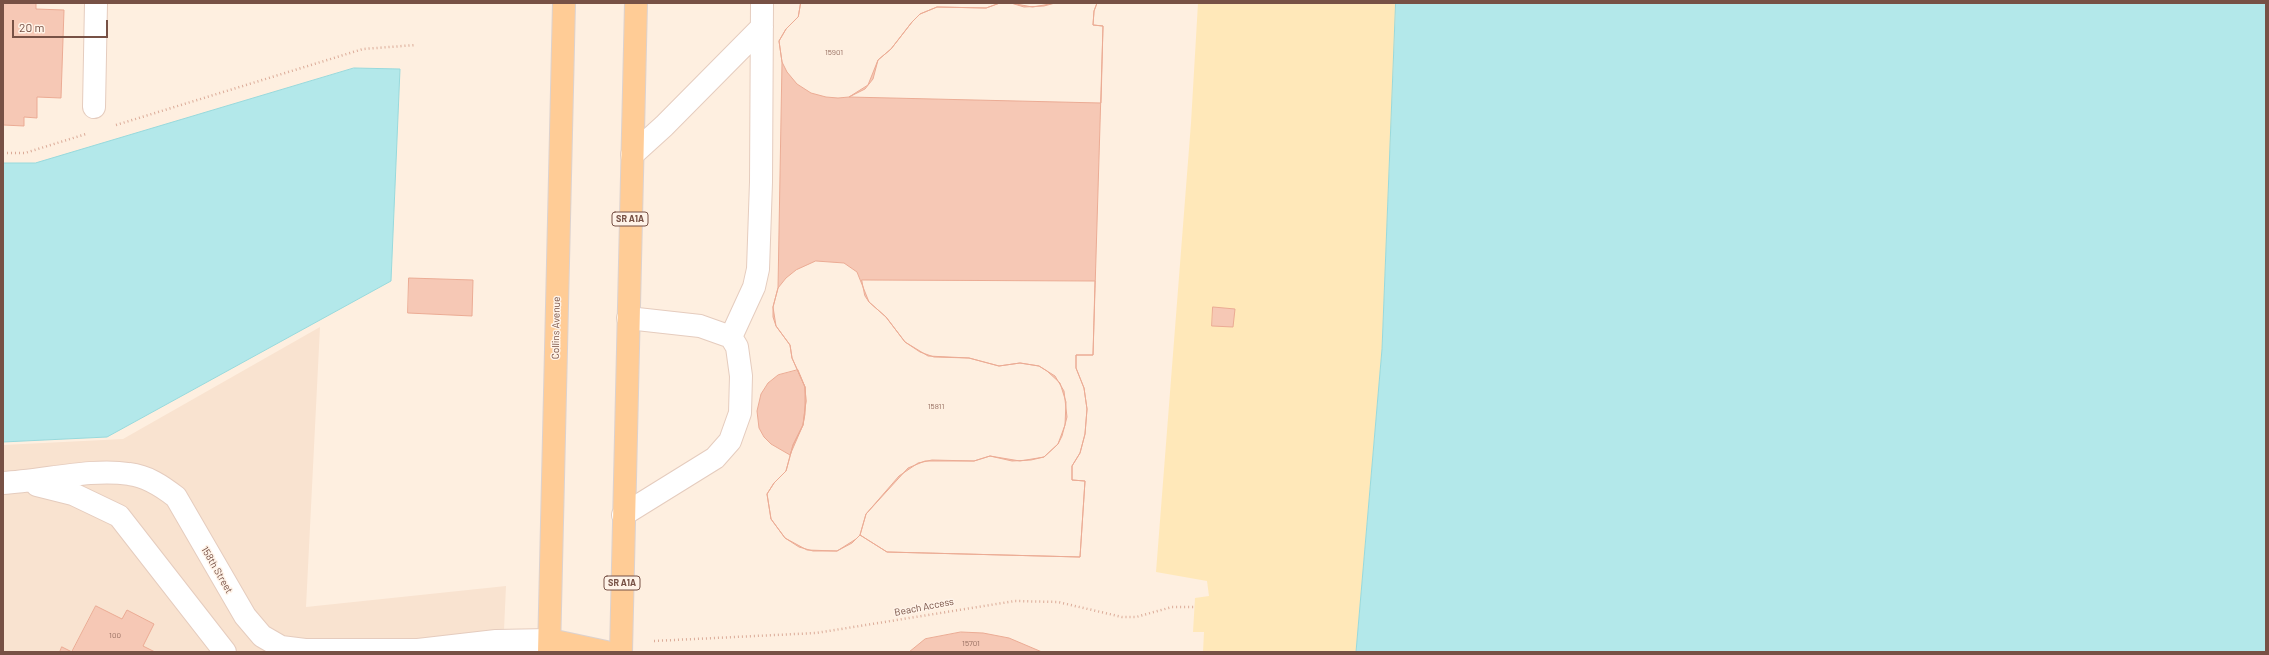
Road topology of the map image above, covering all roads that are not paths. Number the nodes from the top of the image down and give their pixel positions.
1 (96, 3) edge
2 (564, 3) edge
3 (636, 3) edge
4 (762, 3) edge
5 (762, 27) junction
6 (94, 107) dead end
7 (632, 155) junction
8 (628, 318) junction
9 (731, 337) junction
10 (27, 482) junction
11 (3, 483) edge
12 (623, 515) junction
13 (549, 646) edge
14 (417, 651) edge
15 (225, 652) edge
16 (606, 652) edge
17 (621, 652) edge

1 - 6 street
2 - 13 main road, Collins Avenue
3 - 7 main road, SR A1A
4 - 5 street
5 - 7 street
5 - 9 street
7 - 8 main road, SR A1A
8 - 9 street
8 - 12 main road, SR A1A
9 - 12 street
10 - 11 street, 158th Street
10 - 14 street, 158th Street
10 - 15 street, 158th Street
12 - 17 main road, SR A1A
13 - 14 street, 158th Street
13 - 16 main road

